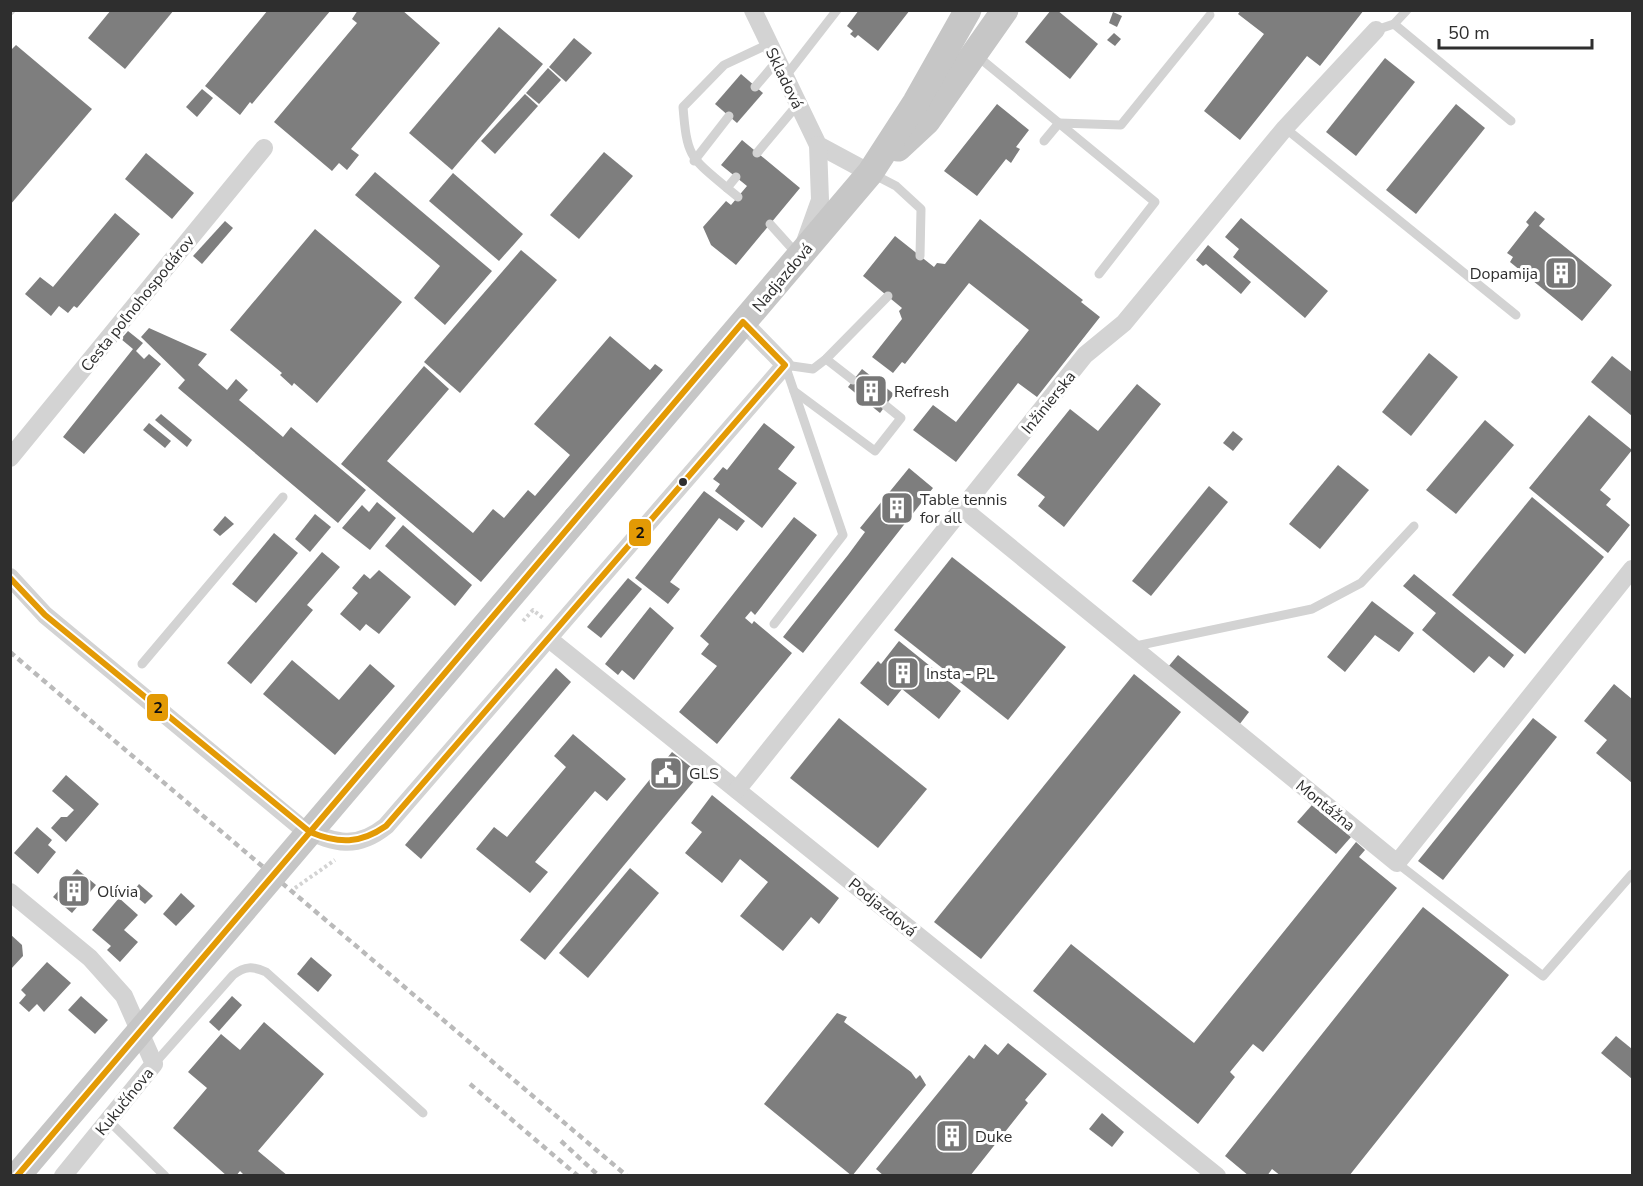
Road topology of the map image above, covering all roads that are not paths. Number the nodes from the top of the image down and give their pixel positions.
1 (753, 10) edge
2 (837, 10) edge
3 (968, 10) edge
4 (1005, 10) edge
5 (1407, 10) edge
6 (1210, 15) dead end
7 (1394, 24) junction
8 (1376, 30) joint
9 (963, 45) junction
10 (777, 60) junction
11 (755, 87) dead end
12 (798, 104) junction
13 (729, 116) dead end
14 (1511, 121) dead end
15 (1059, 123) junction
16 (1286, 128) junction
17 (1044, 141) dead end
18 (818, 145) junction
19 (264, 148) dead end
20 (757, 153) dead end
21 (694, 161) junction
22 (870, 173) junction
23 (736, 177) dead end
24 (727, 188) junction
25 (738, 197) dead end
26 (770, 224) dead end
27 (799, 256) junction
28 (920, 256) dead end
29 (1099, 274) dead end
30 (888, 296) dead end
31 (1516, 315) dead end
32 (743, 322) junction
33 (826, 359) junction
34 (785, 364) junction
35 (854, 380) dead end
36 (794, 391) junction
37 (885, 405) dead end
38 (10, 458) edge
39 (283, 497) dead end
40 (962, 508) junction
41 (1414, 526) dead end
42 (1632, 569) edge
43 (10, 577) edge
44 (774, 624) dead end
45 (549, 639) junction
46 (1131, 646) junction
47 (142, 664) dead end
48 (737, 790) junction
49 (1397, 863) junction
50 (1632, 874) edge
51 (10, 892) edge
52 (154, 1064) junction
53 (423, 1113) dead end
54 (108, 1120) junction
55 (16, 1176) edge
56 (63, 1176) edge
57 (165, 1176) edge
58 (1217, 1176) edge

1 - 10 street, Skladová
2 - 10 lane
3 - 9 main road, Nadjazdová
4 - 9 main road, Nadjazdová
5 - 7 lane
6 - 15 lane
7 - 8 lane
7 - 14 lane
8 - 16 street, Inžinierska
9 - 15 lane
9 - 22 main road, Nadjazdová
10 - 11 lane
10 - 12 street, Skladová
10 - 21 lane
12 - 18 street, Skladová
12 - 20 lane
13 - 21 lane
15 - 17 lane
15 - 29 lane
16 - 31 lane
16 - 40 street, Inžinierska
18 - 22 street
18 - 27 street, Skladová
19 - 38 street, Cesta poľnohospodárov
21 - 24 lane
22 - 27 main road, Nadjazdová
22 - 28 lane
23 - 24 lane
24 - 25 lane
26 - 27 lane
27 - 32 main road, Nadjazdová
30 - 33 lane
32 - 34 street
32 - 55 main road, Nadjazdová, bridge
33 - 34 lane
33 - 35 lane
34 - 36 lane
34 - 45 street
36 - 37 lane
36 - 44 lane
39 - 47 lane
40 - 46 street, Montážna
40 - 48 street, Inžinierska
41 - 46 lane
42 - 49 street
43 - 45 street
45 - 48 street, Podjazdová
46 - 49 street, Montážna
48 - 58 street, Podjazdová
49 - 50 lane
51 - 52 street, Kukučínova
52 - 53 lane
52 - 54 street, Kukučínova
54 - 56 street, Kukučínova
54 - 57 lane

